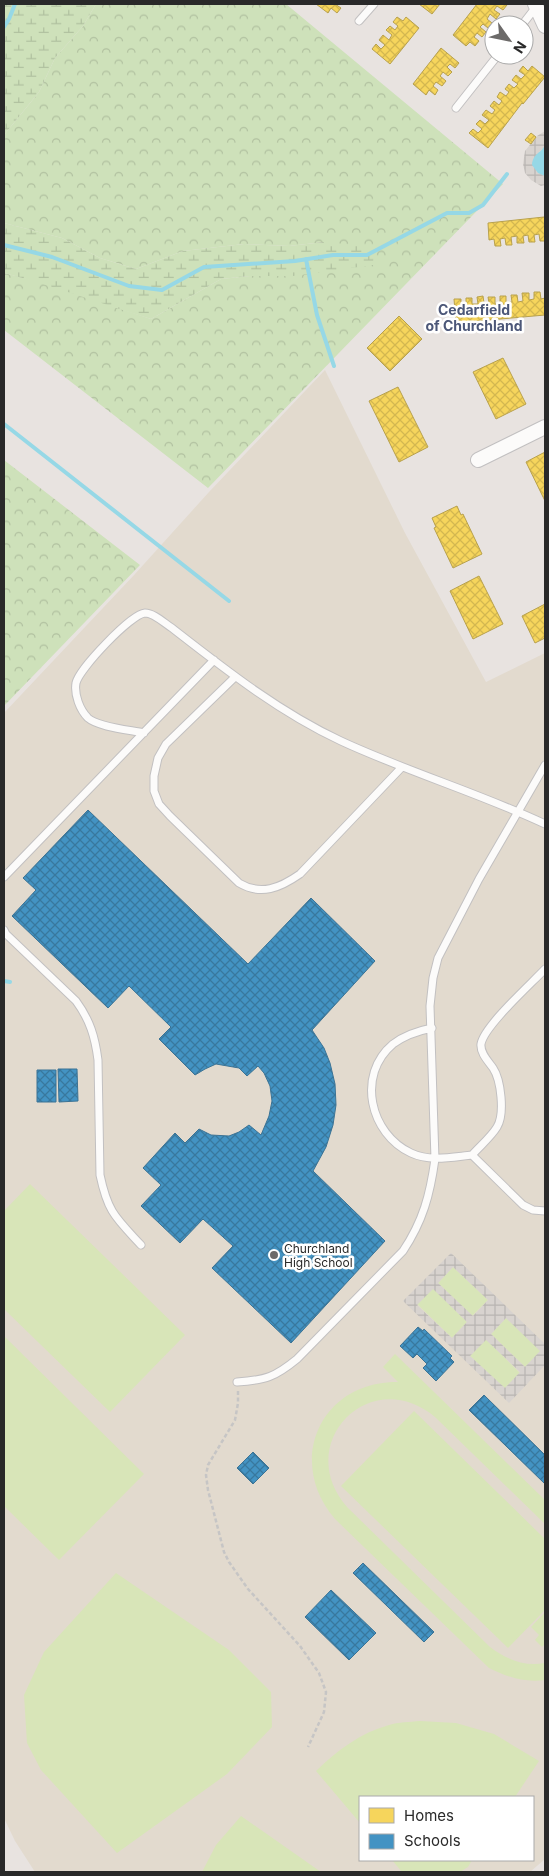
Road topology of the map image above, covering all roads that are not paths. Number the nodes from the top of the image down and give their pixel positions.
1 (374, 4) edge
2 (536, 5) edge
3 (359, 21) dead end
4 (545, 26) edge
5 (490, 65) edge
6 (456, 108) dead end
7 (545, 427) edge
8 (478, 460) dead end
9 (214, 660) junction
10 (235, 676) junction
11 (144, 732) junction
12 (545, 765) edge
13 (402, 767) junction
14 (518, 811) junction
15 (545, 824) edge
16 (4, 877) edge
17 (4, 930) edge
18 (545, 969) edge
19 (432, 1028) junction
20 (472, 1155) junction
21 (435, 1159) junction
22 (545, 1212) edge
23 (141, 1245) dead end
24 (237, 1382) road end

1 - 3 lane
2 - 4 street
5 - 6 lane
7 - 8 street
9 - 10 lane
9 - 11 lane
9 - 11 lane
10 - 13 lane
10 - 13 lane
11 - 16 lane
12 - 14 lane
13 - 14 lane
14 - 15 lane
14 - 19 lane
17 - 23 lane
18 - 20 lane
19 - 21 lane
19 - 21 lane
20 - 21 lane
20 - 22 lane
21 - 24 lane

